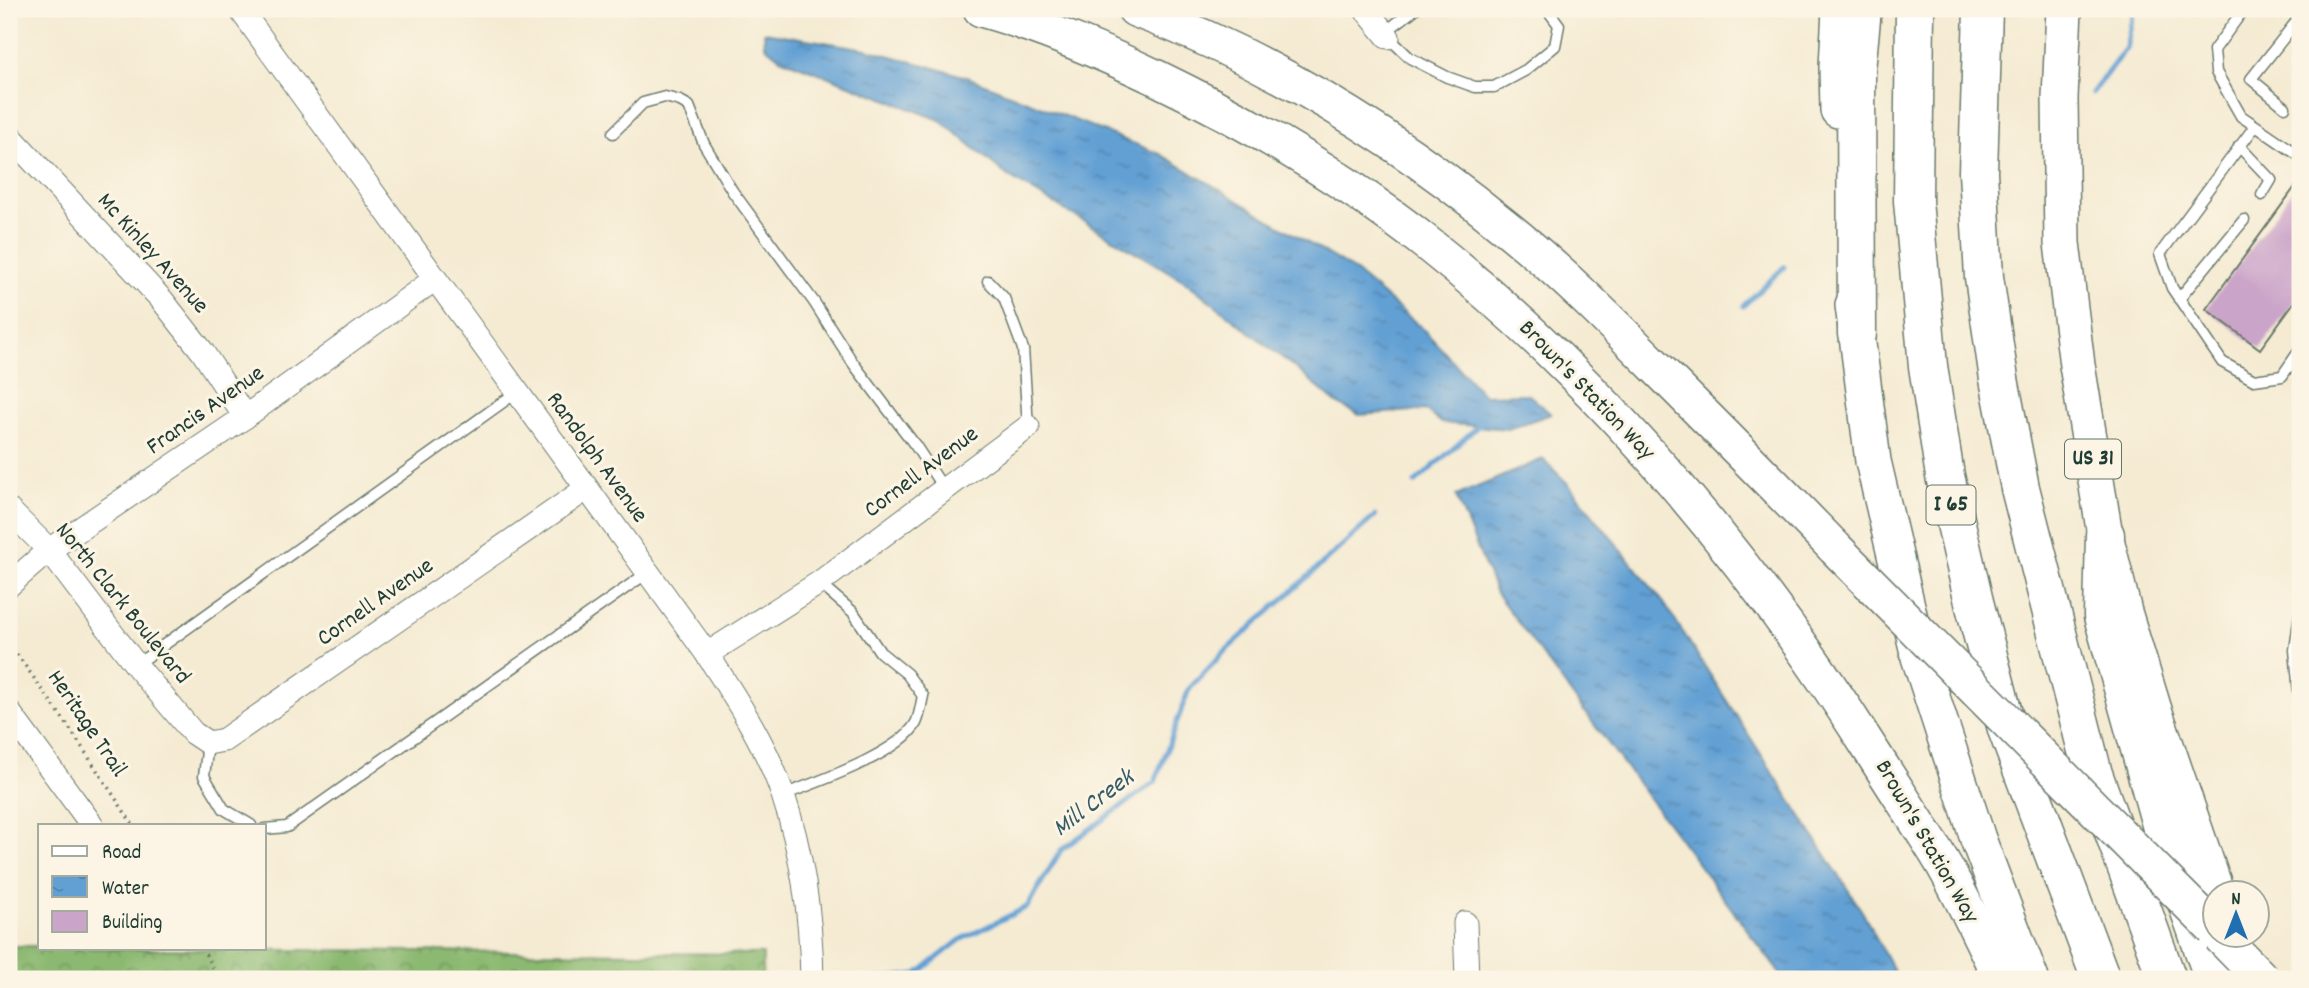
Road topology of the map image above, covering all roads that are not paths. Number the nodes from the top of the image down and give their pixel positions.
1 (240, 9) edge
2 (981, 9) edge
3 (1135, 9) edge
4 (1365, 9) edge
5 (1415, 9) edge
6 (1547, 9) edge
7 (1840, 9) edge
8 (1862, 9) edge
9 (1915, 9) edge
10 (1983, 9) edge
11 (2064, 9) edge
12 (2244, 9) edge
13 (2300, 17) edge
14 (1386, 35) junction
15 (2285, 107) dead end
16 (2255, 126) junction
17 (613, 133) dead end
18 (9, 135) edge
19 (2239, 146) junction
20 (2300, 156) edge
21 (2262, 195) dead end
22 (2244, 220) dead end
23 (435, 279) junction
24 (988, 281) dead end
25 (2179, 299) junction
26 (1857, 334) junction
27 (2300, 350) edge
28 (517, 392) junction
29 (245, 418) junction
30 (1028, 427) joint
31 (586, 489) junction
32 (944, 489) junction
33 (9, 510) edge
34 (2105, 535) junction
35 (49, 550) junction
36 (647, 573) junction
37 (819, 583) junction
38 (9, 586) edge
39 (2300, 614) edge
40 (707, 654) junction
41 (136, 665) junction
42 (2300, 704) edge
43 (9, 712) edge
44 (200, 738) junction
45 (783, 795) junction
46 (91, 824) edge
47 (249, 824) edge
48 (266, 829) edge
49 (2212, 880) edge
50 (2200, 915) edge
51 (1465, 923) dead end
52 (2234, 950) edge
53 (2236, 950) edge
54 (812, 979) edge
55 (1467, 979) edge
56 (2001, 979) edge
57 (2031, 979) edge
58 (2101, 979) edge
59 (2167, 979) edge
60 (2214, 979) edge
61 (2246, 979) edge
62 (2262, 979) edge

1 - 23 street, Randolph Avenue
2 - 56 main road, Brown's Station Way
3 - 50 main road, bridge
4 - 14 street
5 - 14 lane
6 - 14 lane
7 - 26 main road
8 - 26 highway
9 - 58 highway, I 65
10 - 59 highway
11 - 34 main road, US 31
12 - 16 lane
13 - 15 lane
16 - 19 lane
16 - 20 lane
17 - 32 lane
18 - 29 street, Mc Kinley Avenue
19 - 21 lane
19 - 25 lane
22 - 25 lane
23 - 28 street, Randolph Avenue
23 - 29 street, Francis Avenue
24 - 30 lane
25 - 27 lane
26 - 57 main road
28 - 31 street, Randolph Avenue
28 - 41 lane
29 - 35 street, Francis Avenue
30 - 32 street, Cornell Avenue
31 - 36 street, Randolph Avenue
31 - 44 street, Cornell Avenue
32 - 37 street, Cornell Avenue
33 - 35 street, North Clark Boulevard
34 - 49 main road, US 31
34 - 60 highway
35 - 38 street, Francis Avenue
35 - 41 street, North Clark Boulevard
36 - 40 street, Randolph Avenue
36 - 48 lane
37 - 40 street, Cornell Avenue
37 - 45 lane
39 - 42 lane
40 - 45 street, Randolph Avenue
41 - 44 street, North Clark Boulevard
43 - 46 street
44 - 47 lane
45 - 54 street, Randolph Avenue
51 - 55 street
52 - 62 main road, bridge
53 - 61 main road

